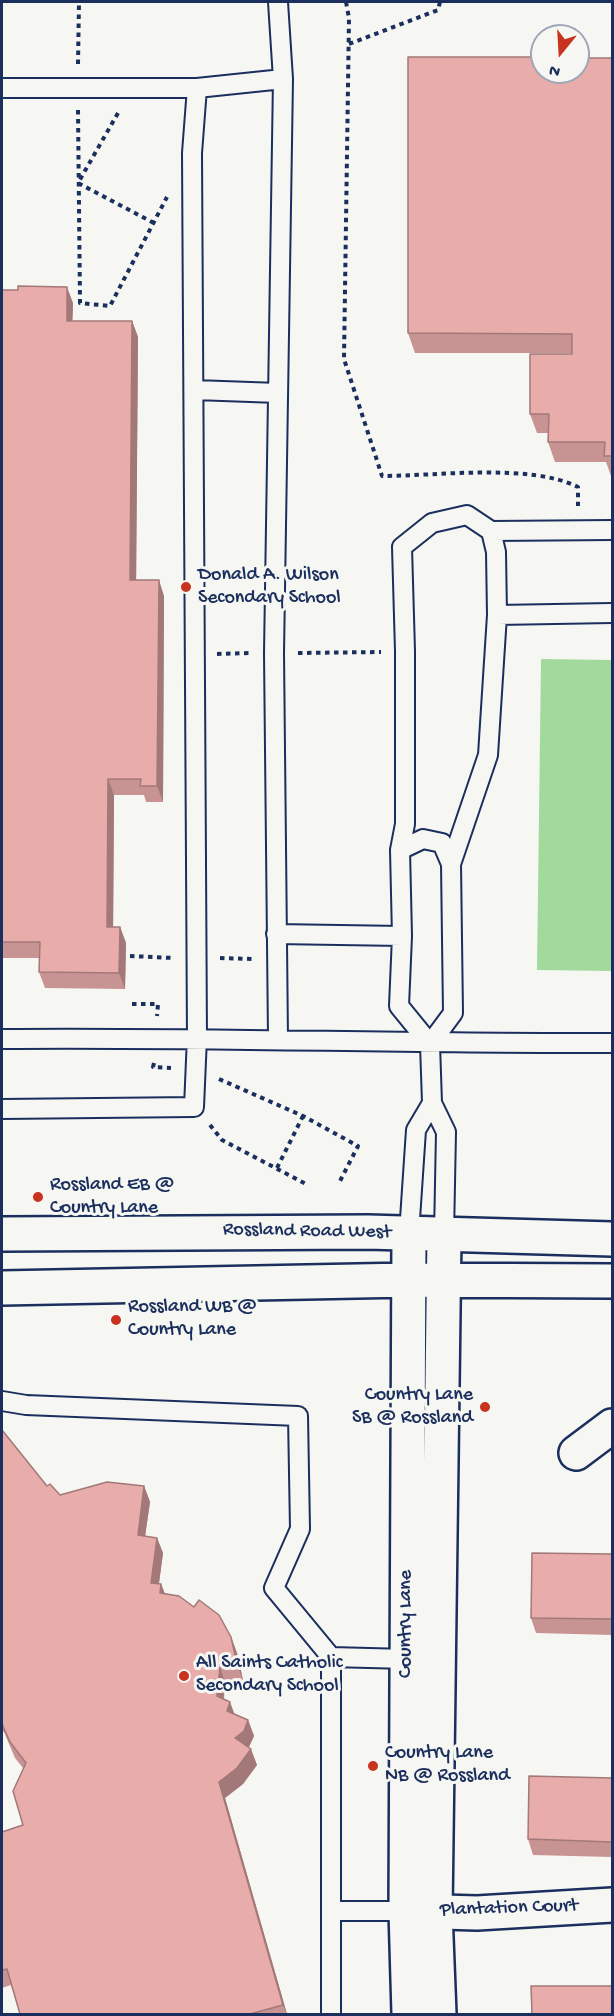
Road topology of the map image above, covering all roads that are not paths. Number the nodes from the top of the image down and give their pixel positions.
1 (278, 2) edge
2 (283, 79) junction
3 (2, 87) edge
4 (197, 88) junction
5 (195, 390) junction
6 (278, 393) junction
7 (612, 530) edge
8 (491, 531) junction
9 (612, 613) edge
10 (497, 615) junction
11 (400, 850) junction
12 (451, 864) junction
13 (276, 934) junction
14 (402, 936) junction
15 (197, 1037) junction
16 (2, 1039) edge
17 (278, 1040) junction
18 (612, 1043) edge
19 (430, 1044) junction
20 (432, 1103) junction
21 (2, 1109) edge
22 (2, 1234) edge
23 (409, 1234) junction
24 (444, 1235) junction
25 (612, 1239) edge
26 (408, 1280) junction
27 (444, 1280) junction
28 (612, 1281) edge
29 (2, 1288) edge
30 (2, 1401) edge
31 (612, 1426) edge
32 (576, 1453) dead end
33 (331, 1657) junction
34 (407, 1659) junction
35 (612, 1905) edge
36 (331, 1911) junction
37 (421, 1912) junction
38 (331, 2014) edge
39 (409, 2014) edge
40 (439, 2014) edge

1 - 2 lane
2 - 4 lane
2 - 6 lane
3 - 4 lane
4 - 5 lane
5 - 6 lane
5 - 15 lane
6 - 13 lane
7 - 8 lane
8 - 10 lane
8 - 11 lane
9 - 10 lane
10 - 12 lane
11 - 12 lane
11 - 14 lane
12 - 19 lane
13 - 14 lane
13 - 17 lane
14 - 19 lane
15 - 16 lane
15 - 17 lane
15 - 21 lane
17 - 19 lane
18 - 19 lane
19 - 20 lane
20 - 23 lane
20 - 24 lane
22 - 23 street, Rossland Road West
23 - 24 street, Rossland Road West
23 - 26 street, Country Lane
24 - 25 street, Rossland Road West
24 - 27 street, Country Lane
26 - 27 street
26 - 29 street
26 - 34 street, Country Lane
27 - 28 street
27 - 37 street, Country Lane
30 - 33 lane
31 - 32 street
33 - 34 lane
33 - 36 lane
34 - 37 street, Country Lane
35 - 37 street, Plantation Court
36 - 37 lane
36 - 38 lane
37 - 39 street, Country Lane
37 - 40 street, Country Lane

